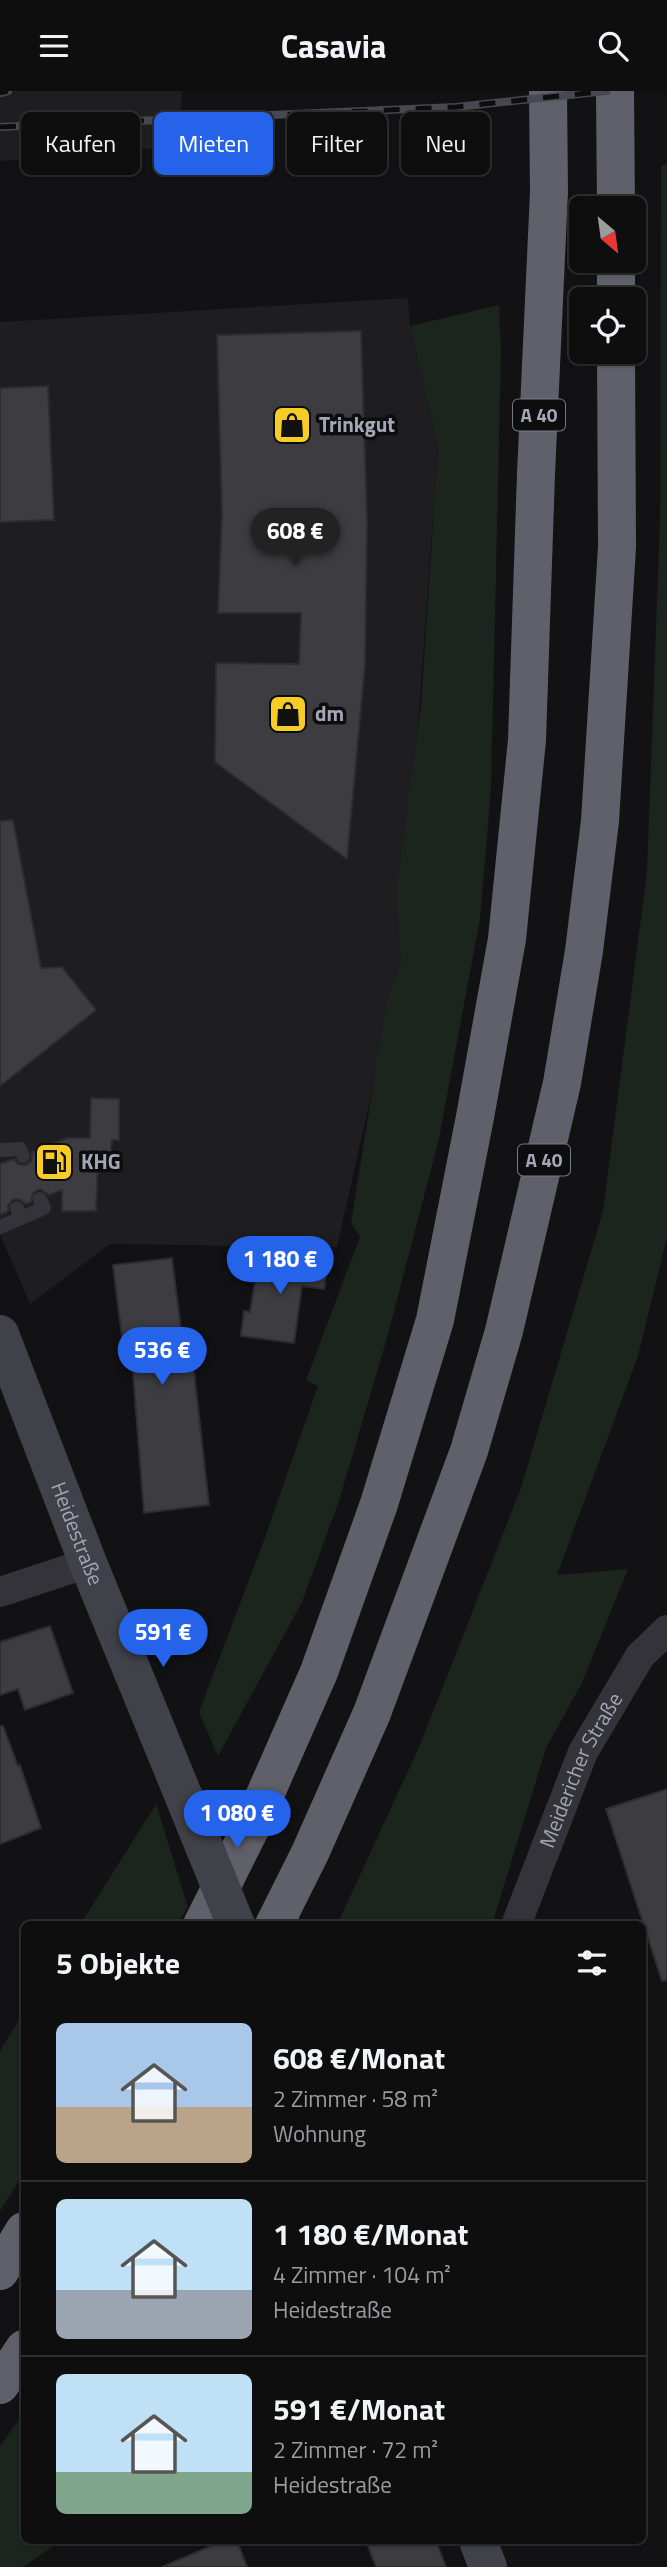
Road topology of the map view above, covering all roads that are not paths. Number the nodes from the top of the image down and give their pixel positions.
1 (548, 91) edge
2 (615, 91) edge
3 (616, 196) edge
4 (616, 364) edge
5 (0, 1150) edge
6 (23, 1156) dead end
7 (40, 1199) dead end
8 (0, 1227) edge
9 (0, 1334) edge
10 (88, 1563) junction
11 (0, 1593) edge
12 (667, 1630) edge
13 (204, 1921) edge
14 (234, 1921) edge
15 (276, 1921) edge
16 (518, 1921) edge
17 (21, 2236) edge
18 (0, 2271) edge
19 (21, 2354) edge
20 (0, 2385) edge
21 (479, 2544) edge
22 (488, 2567) edge

1 - 13 highway, A 40
2 - 3 highway
4 - 15 highway, A 40
5 - 6 lane
7 - 8 lane
9 - 10 street, Heidestraße
10 - 11 street
10 - 14 street, Heidestraße, bridge
12 - 16 street, Meidericher Straße
17 - 18 highway
19 - 20 highway
21 - 22 street

